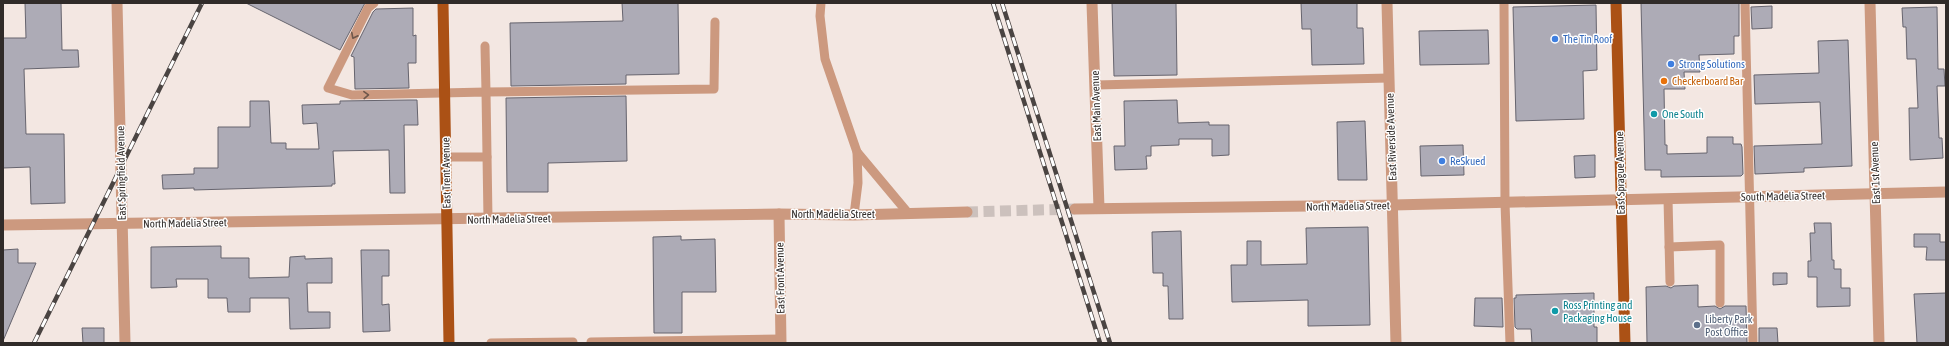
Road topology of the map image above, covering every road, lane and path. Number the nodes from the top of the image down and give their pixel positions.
1 (117, 3) edge
2 (374, 3) edge
3 (443, 3) edge
4 (821, 3) edge
5 (1092, 3) edge
6 (1387, 3) edge
7 (1504, 3) edge
8 (1616, 3) edge
9 (1745, 3) edge
10 (1870, 3) edge
11 (715, 22) dead end
12 (485, 46) dead end
13 (1389, 78) junction
14 (1096, 84) junction
15 (445, 92) junction
16 (486, 92) junction
17 (857, 152) junction
18 (446, 157) junction
19 (487, 157) junction
20 (1946, 192) edge
21 (1875, 194) junction
22 (1749, 197) junction
23 (1668, 199) junction
24 (1621, 200) junction
25 (1505, 203) junction
26 (1393, 205) junction
27 (1099, 208) junction
28 (1075, 209) tunnel mouth
29 (967, 212) tunnel mouth
30 (908, 213) junction
31 (779, 214) junction
32 (854, 215) junction
33 (488, 219) junction
34 (447, 220) junction
35 (122, 224) junction
36 (3, 225) edge
37 (1669, 247) junction
38 (1670, 282) dead end
39 (1720, 303) dead end
40 (781, 341) edge
41 (573, 342) dead end
42 (591, 342) dead end
43 (125, 343) edge
44 (449, 343) edge
45 (491, 343) edge
46 (1396, 343) edge
47 (1510, 343) edge
48 (1625, 343) edge
49 (1752, 343) edge
50 (1879, 343) edge

1 - 35 street, East Springfield Avenue
2 -> 15 lane
3 - 15 main road, East Trent Avenue
4 - 17 lane
5 - 14 street, East Main Avenue
6 - 13 street, East Riverside Avenue
7 - 25 lane
8 - 24 main road, East Sprague Avenue
9 - 22 lane
10 - 21 street, East 1st Avenue
11 - 16 lane
12 - 16 lane
13 - 14 lane
13 - 26 street, East Riverside Avenue
14 - 27 street, East Main Avenue
15 - 16 lane
15 - 18 main road, East Trent Avenue
16 - 19 lane
17 - 30 lane
17 - 32 lane
18 - 19 lane
18 - 34 main road, East Trent Avenue
19 - 33 lane
20 - 21 street, South Madelia Street
21 - 22 street, South Madelia Street
21 - 50 street, East 1st Avenue
22 - 23 street, South Madelia Street
22 - 49 lane
23 - 24 street, South Madelia Street
23 - 37 lane
24 - 25 street, North Madelia Street
24 - 48 main road, East Sprague Avenue
25 - 26 street, North Madelia Street
25 - 47 lane
26 - 27 street, North Madelia Street
26 - 46 street, East Riverside Avenue
27 - 28 street, North Madelia Street
29 - 30 street, North Madelia Street
30 - 32 street, North Madelia Street
31 - 32 street, North Madelia Street
31 - 33 street, North Madelia Street
31 - 40 street, East Front Avenue
33 - 34 street, North Madelia Street
34 - 35 street, North Madelia Street
34 - 44 main road, East Trent Avenue
35 - 36 street, North Madelia Street
35 - 43 street, East Springfield Avenue
37 - 38 lane
37 - 39 lane
40 - 42 lane
41 - 45 lane

